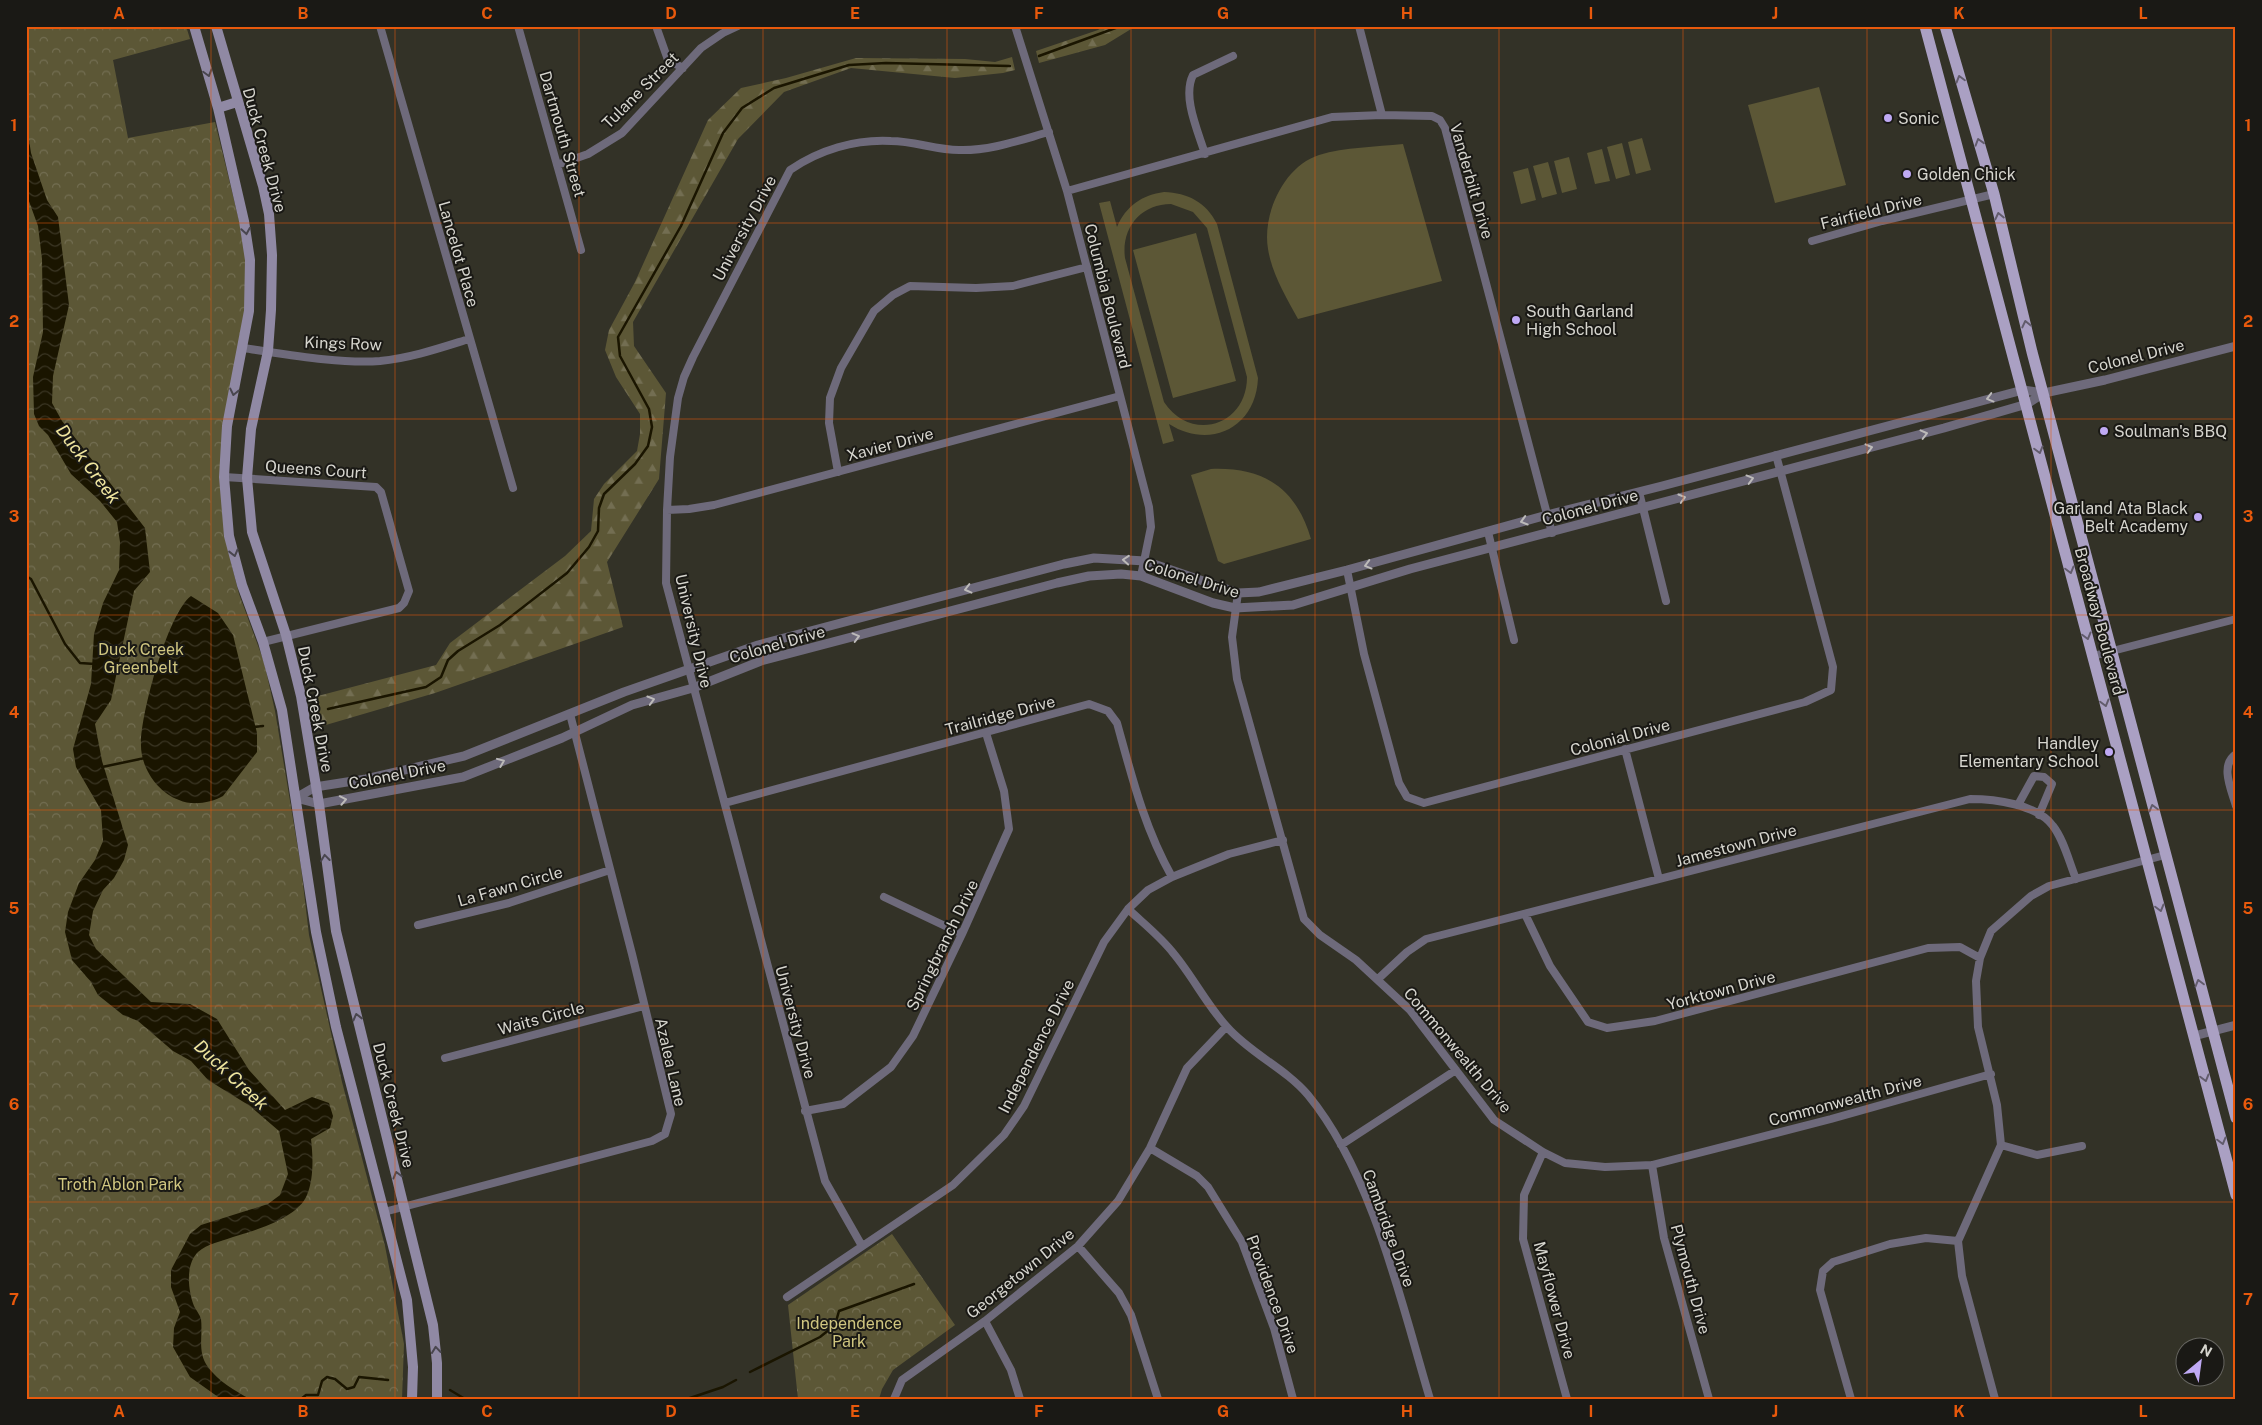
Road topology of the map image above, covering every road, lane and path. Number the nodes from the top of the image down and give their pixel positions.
1 (194, 26) edge
2 (216, 26) edge
3 (380, 26) edge
4 (518, 26) edge
5 (656, 26) edge
6 (738, 26) edge
7 (1015, 26) edge
8 (1359, 26) edge
9 (1925, 26) edge
10 (1945, 26) edge
11 (1953, 55) junction
12 (1234, 56) dead end
13 (1934, 59) junction
14 (683, 68) junction
15 (237, 102) junction
16 (218, 108) junction
17 (1382, 115) junction
18 (1049, 132) junction
19 (1204, 154) junction
20 (557, 165) junction
21 (1067, 191) junction
22 (1994, 194) junction
23 (1972, 200) junction
24 (1812, 240) dead end
25 (581, 250) dead end
26 (1087, 267) junction
27 (2014, 277) junction
28 (1994, 282) junction
29 (469, 339) junction
30 (2236, 346) edge
31 (243, 348) junction
32 (268, 351) junction
33 (2023, 390) junction
34 (2044, 393) junction
35 (1120, 396) junction
36 (2027, 404) junction
37 (1776, 455) junction
38 (1781, 471) junction
39 (838, 472) junction
40 (224, 477) junction
41 (247, 478) junction
42 (513, 488) dead end
43 (1639, 492) junction
44 (1643, 509) junction
45 (666, 510) junction
46 (1548, 514) junction
47 (2077, 520) junction
48 (2058, 524) junction
49 (1488, 532) junction
50 (1552, 533) junction
51 (1492, 548) junction
52 (1145, 561) junction
53 (1347, 570) junction
54 (1141, 576) junction
55 (1351, 589) junction
56 (1238, 593) junction
57 (1666, 601) dead end
58 (1235, 608) junction
59 (2236, 619) edge
60 (286, 635) junction
61 (1514, 640) dead end
62 (263, 642) junction
63 (2112, 651) junction
64 (2093, 656) junction
65 (688, 669) junction
66 (693, 688) junction
67 (570, 714) junction
68 (575, 732) junction
69 (986, 733) junction
70 (1625, 749) junction
71 (2236, 754) edge
72 (316, 787) junction
73 (296, 798) junction
74 (725, 803) junction
75 (319, 804) junction
76 (2018, 805) junction
77 (2236, 806) edge
78 (2039, 815) junction
79 (1283, 840) junction
80 (2166, 855) junction
81 (2147, 861) junction
82 (610, 870) junction
83 (1172, 877) junction
84 (1659, 879) junction
85 (2076, 879) junction
86 (884, 897) dead end
87 (1128, 909) junction
88 (1525, 914) junction
89 (418, 925) dead end
90 (962, 934) junction
91 (1980, 958) junction
92 (1378, 979) junction
93 (644, 1006) junction
94 (2236, 1024) edge
95 (1226, 1027) junction
96 (2212, 1030) junction
97 (2194, 1036) junction
98 (445, 1058) dead end
99 (1456, 1070) junction
100 (1991, 1074) junction
101 (805, 1111) junction
102 (2236, 1118) edge
103 (1341, 1144) junction
104 (2001, 1145) junction
105 (2082, 1146) dead end
106 (1150, 1148) junction
107 (1543, 1152) junction
108 (2231, 1160) edge
109 (1652, 1165) junction
110 (2236, 1194) edge
111 (405, 1206) junction
112 (384, 1212) junction
113 (1958, 1241) junction
114 (862, 1246) junction
115 (1078, 1246) junction
116 (787, 1297) dead end
117 (986, 1321) junction
118 (412, 1399) edge
119 (437, 1399) edge
120 (894, 1399) edge
121 (1020, 1399) edge
122 (1158, 1399) edge
123 (1293, 1399) edge
124 (1430, 1399) edge
125 (1567, 1399) edge
126 (1709, 1399) edge
127 (1851, 1399) edge
128 (1995, 1399) edge

1 -> 16 main road, Duck Creek Drive
2 - 15 main road, Duck Creek Drive
3 - 29 street, Lancelot Place
4 - 20 street, Dartmouth Street
5 - 14 street
6 - 14 street, Tulane Street
7 - 18 street, Columbia Boulevard
8 - 17 street
9 - 13 main road, Broadway Boulevard
10 - 11 main road, Broadway Boulevard
11 - 13 main road
22 -> 11 main road, Broadway Boulevard
12 - 19 street
13 - 23 main road, Broadway Boulevard
14 - 20 street, Tulane Street
15 - 16 main road
15 - 32 main road, Duck Creek Drive
16 -> 31 main road, Duck Creek Drive
17 - 19 street, Vanderbilt Drive
17 - 46 street, Vanderbilt Drive
18 - 21 street, Columbia Boulevard
18 - 45 street, University Drive
19 - 21 street, Vanderbilt Drive
20 - 25 street, Dartmouth Street
21 - 26 street, Columbia Boulevard
22 - 23 street, Fairfield Drive
27 -> 22 main road, Broadway Boulevard
23 - 24 street, Fairfield Drive
23 - 28 main road, Broadway Boulevard
26 - 35 street, Columbia Boulevard
26 - 39 street
27 - 28 main road
34 -> 27 main road, Broadway Boulevard
28 - 33 main road, Broadway Boulevard
29 - 32 street, Kings Row
29 - 42 street, Lancelot Place
30 - 34 street, Colonel Drive
31 - 32 street, Kings Row
31 -> 40 main road, Duck Creek Drive
32 - 41 main road, Duck Creek Drive
33 - 34 street, Colonel Drive
33 - 36 main road, Broadway Boulevard
33 -> 37 street, Colonel Drive
34 - 36 street, Colonel Drive
34 - 47 main road, Broadway Boulevard
35 - 39 street, Xavier Drive
35 - 52 street, Columbia Boulevard
38 -> 36 street, Colonel Drive
36 -> 48 main road, Broadway Boulevard
37 - 38 street, Colonial Drive
37 - 43 street, Colonel Drive
44 -> 38 street, Colonel Drive
38 - 70 street, Colonial Drive
39 - 45 street, Xavier Drive
40 - 41 street, Queens Court
40 -> 62 main road, Duck Creek Drive
41 - 60 main road, Duck Creek Drive
41 - 60 street, Queens Court
43 - 44 street
43 - 46 street, Colonel Drive
44 - 50 street, Colonel Drive
44 - 57 street
45 - 65 street, University Drive
46 -> 49 street, Colonel Drive
46 - 50 street, Vanderbilt Drive
47 - 48 main road
47 - 63 main road, Broadway Boulevard
48 -> 64 main road, Broadway Boulevard
49 - 51 street
49 -> 53 street, Colonel Drive
50 - 51 street, Colonel Drive
51 - 55 street, Colonel Drive
51 - 61 street
52 - 54 street, Columbia Boulevard
52 - 56 street, Colonel Drive
52 -> 65 street, Colonel Drive
53 - 55 street, Colonial Drive
53 - 56 street, Colonel Drive
54 - 58 street, Colonel Drive
66 -> 54 street, Colonel Drive
55 - 58 street, Colonel Drive
55 - 70 street, Colonial Drive
56 - 58 street, Commonwealth Drive
58 - 79 street, Commonwealth Drive
59 - 63 street
60 - 62 street, Queens Court
60 - 72 main road, Duck Creek Drive
62 - 73 main road, Duck Creek Drive
63 - 64 street
80 -> 63 main road, Broadway Boulevard
64 -> 81 main road, Broadway Boulevard
65 - 66 street, University Drive
65 - 67 street, Colonel Drive
68 -> 66 street, Colonel Drive
66 - 74 street, University Drive
67 - 68 street, Azalea Lane
67 - 72 street, Colonel Drive
75 -> 68 street, Colonel Drive
68 - 82 street, Azalea Lane
69 - 74 street, Trailridge Drive
69 - 83 street, Trailridge Drive
69 - 90 street, Springbranch Drive
70 - 84 street
71 - 77 street
72 - 73 street, Colonel Drive
72 - 75 main road, Duck Creek Drive
73 - 75 street, Colonel Drive
73 - 112 main road, Duck Creek Drive
74 - 101 street, University Drive
111 -> 75 main road, Duck Creek Drive
76 - 78 street, Jamestown Drive
76 - 78 street
76 - 84 street, Jamestown Drive
78 - 85 street, Jamestown Drive
79 - 83 street, Independence Drive
79 - 92 street, Commonwealth Drive
80 - 81 street
96 -> 80 main road, Broadway Boulevard
81 - 85 street
81 -> 97 main road, Broadway Boulevard
82 - 89 street, La Fawn Circle
82 - 93 street, Azalea Lane
83 - 87 street, Independence Drive
84 - 88 street, Jamestown Drive
85 - 91 street
86 - 90 street
87 - 95 street, Cambridge Drive
87 - 114 street, Independence Drive
88 - 91 street, Yorktown Drive
88 - 92 street, Jamestown Drive
90 - 101 street, Springbranch Drive
91 - 100 street
92 - 99 street, Commonwealth Drive
93 - 98 street, Waits Circle
93 - 111 street, Azalea Lane
94 - 96 street
95 - 103 street, Cambridge Drive
95 - 106 street, Georgetown Drive
96 - 97 street
96 - 102 main road, Broadway Boulevard
97 -> 108 main road, Broadway Boulevard
99 - 103 street
99 - 107 street, Commonwealth Drive
100 - 104 street
100 - 109 street, Commonwealth Drive
101 - 114 street, University Drive
103 - 124 street, Cambridge Drive
104 - 105 street
104 - 113 street
106 - 115 street, Georgetown Drive
106 - 123 street, Providence Drive
107 - 109 street, Commonwealth Drive
107 - 125 street, Mayflower Drive
108 - 110 main road, Broadway Boulevard
109 - 126 street, Plymouth Drive
111 - 112 street, Azalea Lane
119 -> 111 main road, Duck Creek Drive
112 - 118 main road, Duck Creek Drive
113 - 127 street
113 - 128 street
114 - 116 street, Independence Drive
115 - 117 street, Georgetown Drive
115 - 122 street
117 - 120 street, Georgetown Drive
117 - 121 street

